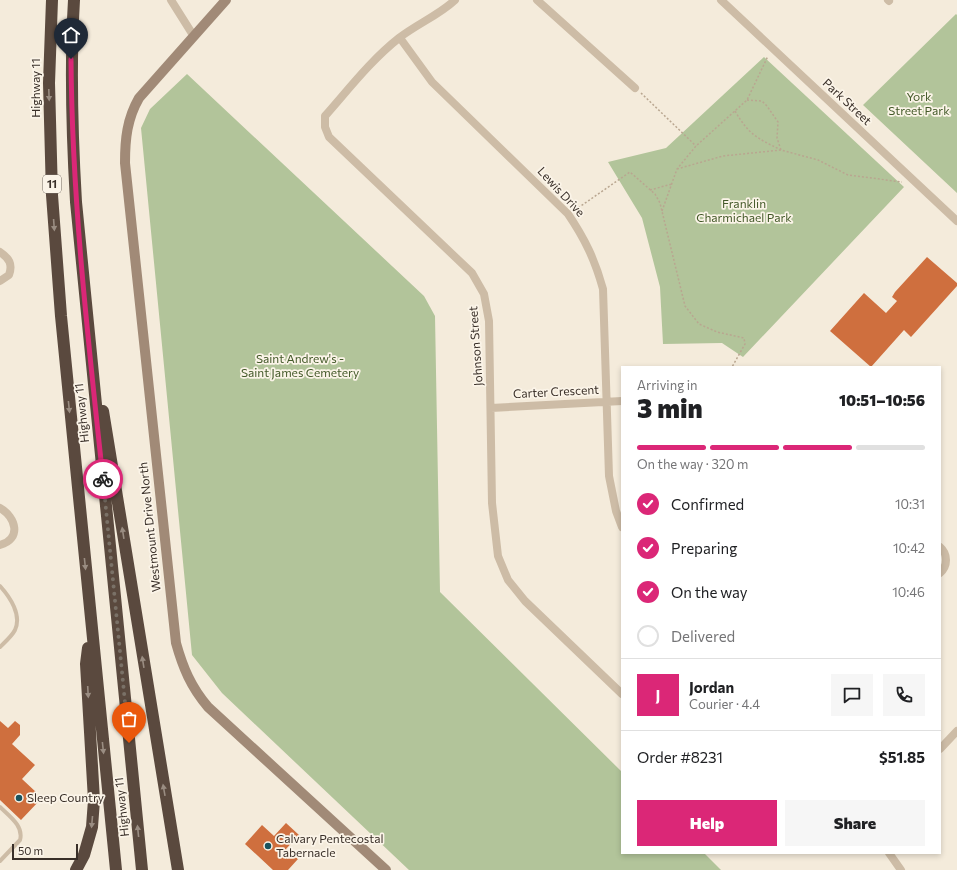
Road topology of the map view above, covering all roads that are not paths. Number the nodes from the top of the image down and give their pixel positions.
1 (52, 0) edge
2 (74, 0) edge
3 (171, 0) edge
4 (226, 0) edge
5 (455, 0) edge
6 (537, 0) edge
7 (722, 0) edge
8 (193, 35) junction
9 (400, 38) junction
10 (635, 88) road end
11 (957, 220) edge
12 (0, 252) edge
13 (0, 281) edge
14 (90, 354) junction
15 (621, 401) edge
16 (607, 402) junction
17 (491, 408) junction
18 (0, 508) edge
19 (621, 524) edge
20 (0, 545) edge
21 (941, 548) edge
22 (941, 571) edge
23 (0, 586) edge
24 (91, 625) junction
25 (0, 647) edge
26 (621, 693) edge
27 (957, 731) edge
28 (941, 748) edge
29 (0, 807) edge
30 (890, 854) edge
31 (0, 860) edge
32 (76, 870) edge
33 (116, 870) edge
34 (142, 870) edge
35 (178, 870) edge
36 (386, 870) edge
37 (901, 870) edge

1 -> 24 highway, Highway 11 / 11
2 - 14 highway, Highway 11 / 11
3 - 8 street
4 - 8 street, Westmount Drive North
5 - 9 street, Johnson Street
6 - 10 street
7 - 11 street, Park Street
8 - 36 street, Westmount Drive North
9 - 16 street, Lewis Drive
9 - 17 street, Johnson Street
12 - 13 street
34 -> 14 highway, Highway 11 / 11
35 -> 14 highway
15 - 16 street, Carter Crescent
16 - 17 street, Carter Crescent
16 - 19 street, Lewis Drive
17 - 26 street, Johnson Street
18 - 20 street
21 - 22 street
23 - 25 lane
24 -> 32 highway
24 -> 33 highway, Highway 11 / 11
27 - 28 street
29 - 31 lane
30 - 37 street

